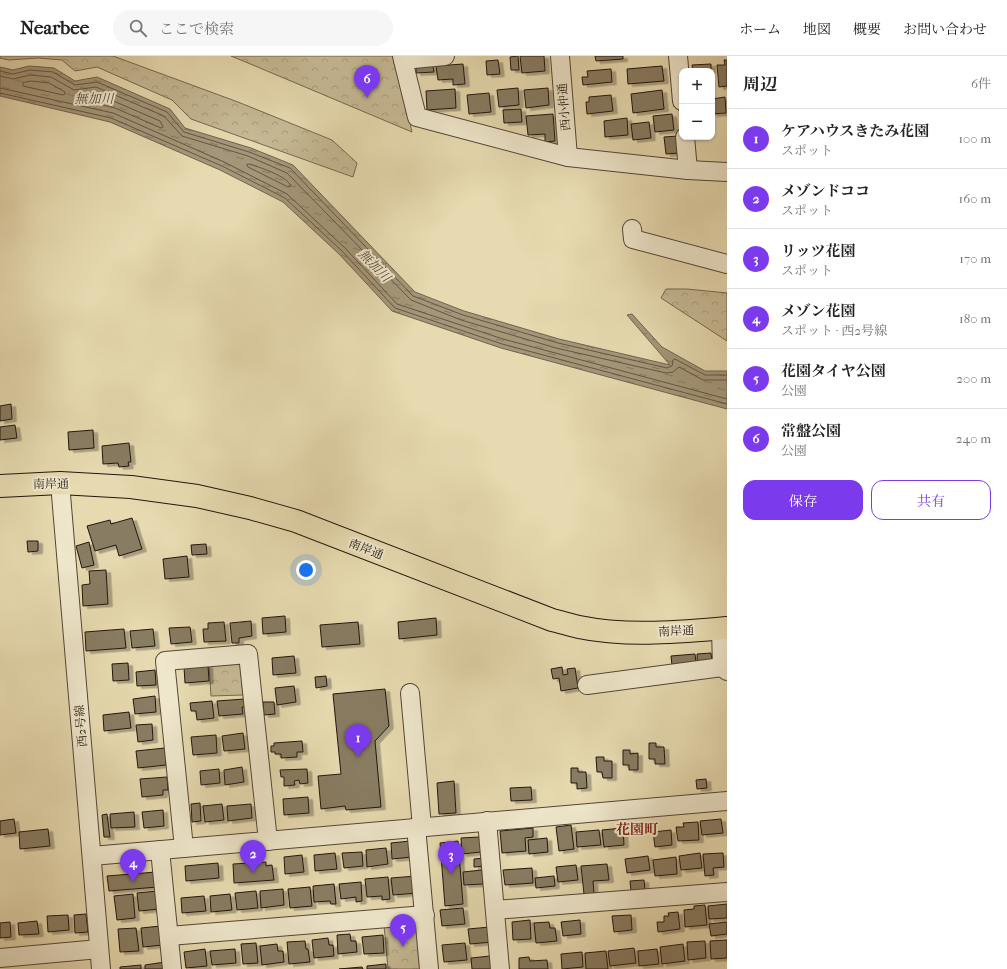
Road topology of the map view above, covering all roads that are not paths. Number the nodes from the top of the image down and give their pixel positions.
1 (445, 56) edge
2 (560, 56) edge
3 (679, 56) edge
4 (403, 58) edge
5 (680, 68) edge
6 (685, 140) edge
7 (568, 157) junction
8 (688, 170) junction
9 (727, 172) edge
10 (632, 229) dead end
11 (727, 264) edge
12 (60, 483) junction
13 (0, 486) edge
14 (724, 628) edge
15 (725, 669) edge
16 (587, 685) dead end
17 (410, 693) dead end
18 (726, 806) edge
19 (487, 821) junction
20 (419, 827) junction
21 (268, 841) junction
22 (184, 848) junction
23 (160, 850) junction
24 (92, 856) junction
25 (727, 892) edge
26 (496, 910) junction
27 (425, 915) junction
28 (169, 936) junction
29 (99, 949) junction
30 (0, 958) edge
31 (101, 969) edge
32 (172, 969) edge
33 (429, 969) edge
34 (500, 969) edge

1 - 4 street
2 - 7 street, 西小仲通
3 - 5 street
4 - 7 street
6 - 8 street
7 - 8 street
8 - 9 street
10 - 11 street
12 - 13 main road, 南岸通
12 - 14 main road, 南岸通
12 - 24 street, 西2号線
14 - 15 street
15 - 16 street
17 - 20 street
18 - 19 street
19 - 20 street
19 - 26 street
20 - 21 street
20 - 27 street
21 - 22 street
21 - 22 street
22 - 23 street
23 - 24 street
23 - 28 street
24 - 29 street, 西2号線
25 - 26 street
26 - 34 street
27 - 28 street
27 - 33 street
28 - 32 street
29 - 30 street
29 - 31 street, 西2号線

